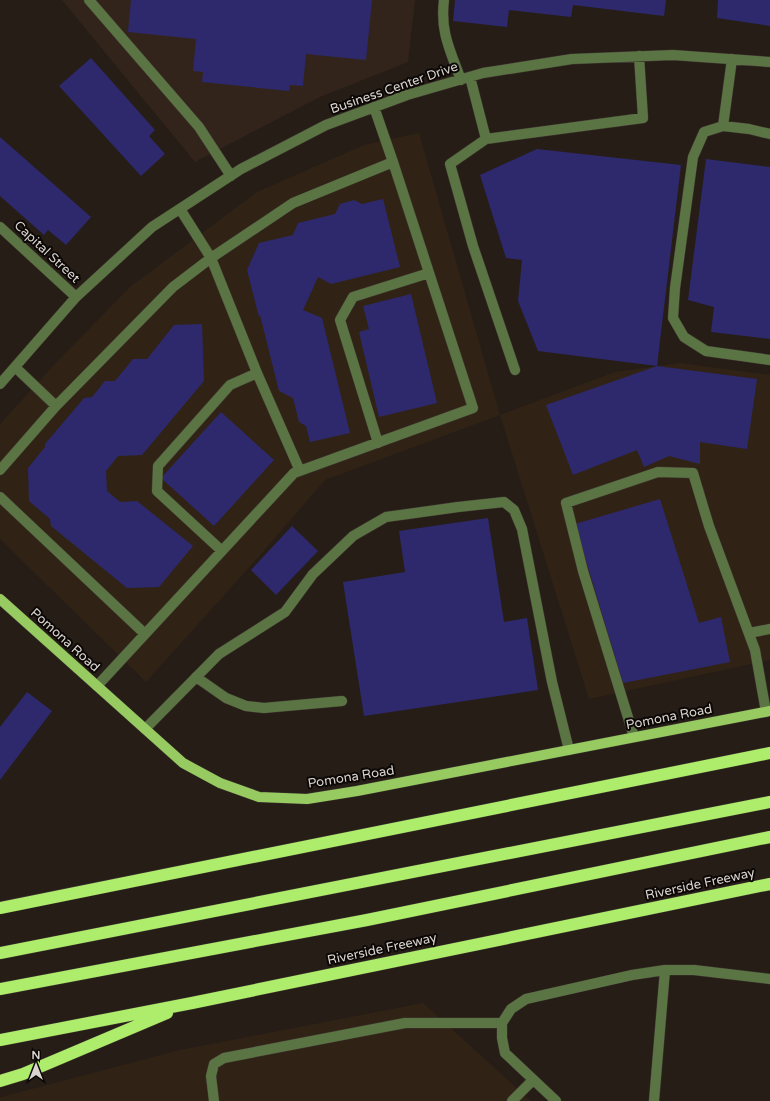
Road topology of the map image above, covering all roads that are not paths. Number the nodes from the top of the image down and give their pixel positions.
1 (89, 0) edge
2 (444, 0) edge
3 (638, 56) junction
4 (732, 59) junction
5 (770, 62) edge
6 (466, 78) junction
7 (374, 107) junction
8 (723, 126) junction
9 (770, 134) edge
10 (486, 139) junction
11 (393, 162) junction
12 (231, 176) junction
13 (180, 209) junction
14 (0, 227) edge
15 (210, 258) junction
16 (429, 273) junction
17 (76, 297) junction
18 (770, 360) edge
19 (15, 367) junction
20 (515, 370) dead end
21 (257, 373) junction
22 (0, 384) edge
23 (56, 406) junction
24 (378, 443) junction
25 (0, 470) edge
26 (300, 471) junction
27 (0, 497) edge
28 (222, 551) junction
29 (0, 598) edge
30 (770, 629) edge
31 (749, 633) junction
32 (146, 634) junction
33 (196, 677) junction
34 (97, 686) junction
35 (342, 701) dead end
36 (768, 711) edge
37 (145, 729) junction
38 (634, 737) junction
39 (569, 750) junction
40 (770, 753) edge
41 (770, 802) edge
42 (770, 838) edge
43 (770, 884) edge
44 (0, 899) edge
45 (35, 902) junction
46 (0, 908) edge
47 (0, 953) edge
48 (665, 970) junction
49 (770, 980) edge
50 (0, 990) edge
51 (192, 1003) junction
52 (502, 1023) junction
53 (0, 1040) edge
54 (533, 1080) junction
55 (0, 1081) edge
56 (214, 1101) edge
57 (512, 1101) edge
58 (556, 1101) edge
59 (654, 1101) edge

1 - 12 street
2 - 6 street
3 - 4 street, Business Center Drive
3 - 6 street, Business Center Drive
3 - 10 street
4 - 5 street, Business Center Drive
4 - 8 street
6 - 7 street, Business Center Drive
6 - 10 street
7 - 11 street
7 - 12 street, Business Center Drive
8 - 9 street
8 - 18 street
10 - 20 street
11 - 15 street
11 - 16 street
12 - 13 street, Business Center Drive
13 - 15 street
13 - 17 street, Business Center Drive
14 - 17 street, Capital Street
15 - 21 street
15 - 23 street
16 - 24 street
16 - 24 street
17 - 19 street, Business Center Drive
19 - 22 street, Business Center Drive
19 - 23 street
21 - 26 street
21 - 28 street
23 - 25 street
24 - 26 street
26 - 28 street
27 - 32 street
28 - 32 street
29 - 34 main road, Pomona Road
30 - 31 street
31 - 36 street
31 - 38 street
32 - 34 street
33 - 35 street
33 - 37 street
33 - 39 street
34 - 37 main road, Pomona Road
36 - 38 main road, Pomona Road
37 - 39 main road, Pomona Road
38 - 39 main road, Pomona Road
40 - 45 highway
41 - 47 highway
42 - 50 highway
43 - 51 highway, Riverside Freeway
44 - 45 highway
45 - 46 highway
48 - 49 street
48 - 52 street
48 - 59 street
51 - 53 highway, Riverside Freeway
51 - 55 highway
52 - 54 street
52 - 56 street
54 - 57 street
54 - 58 street

